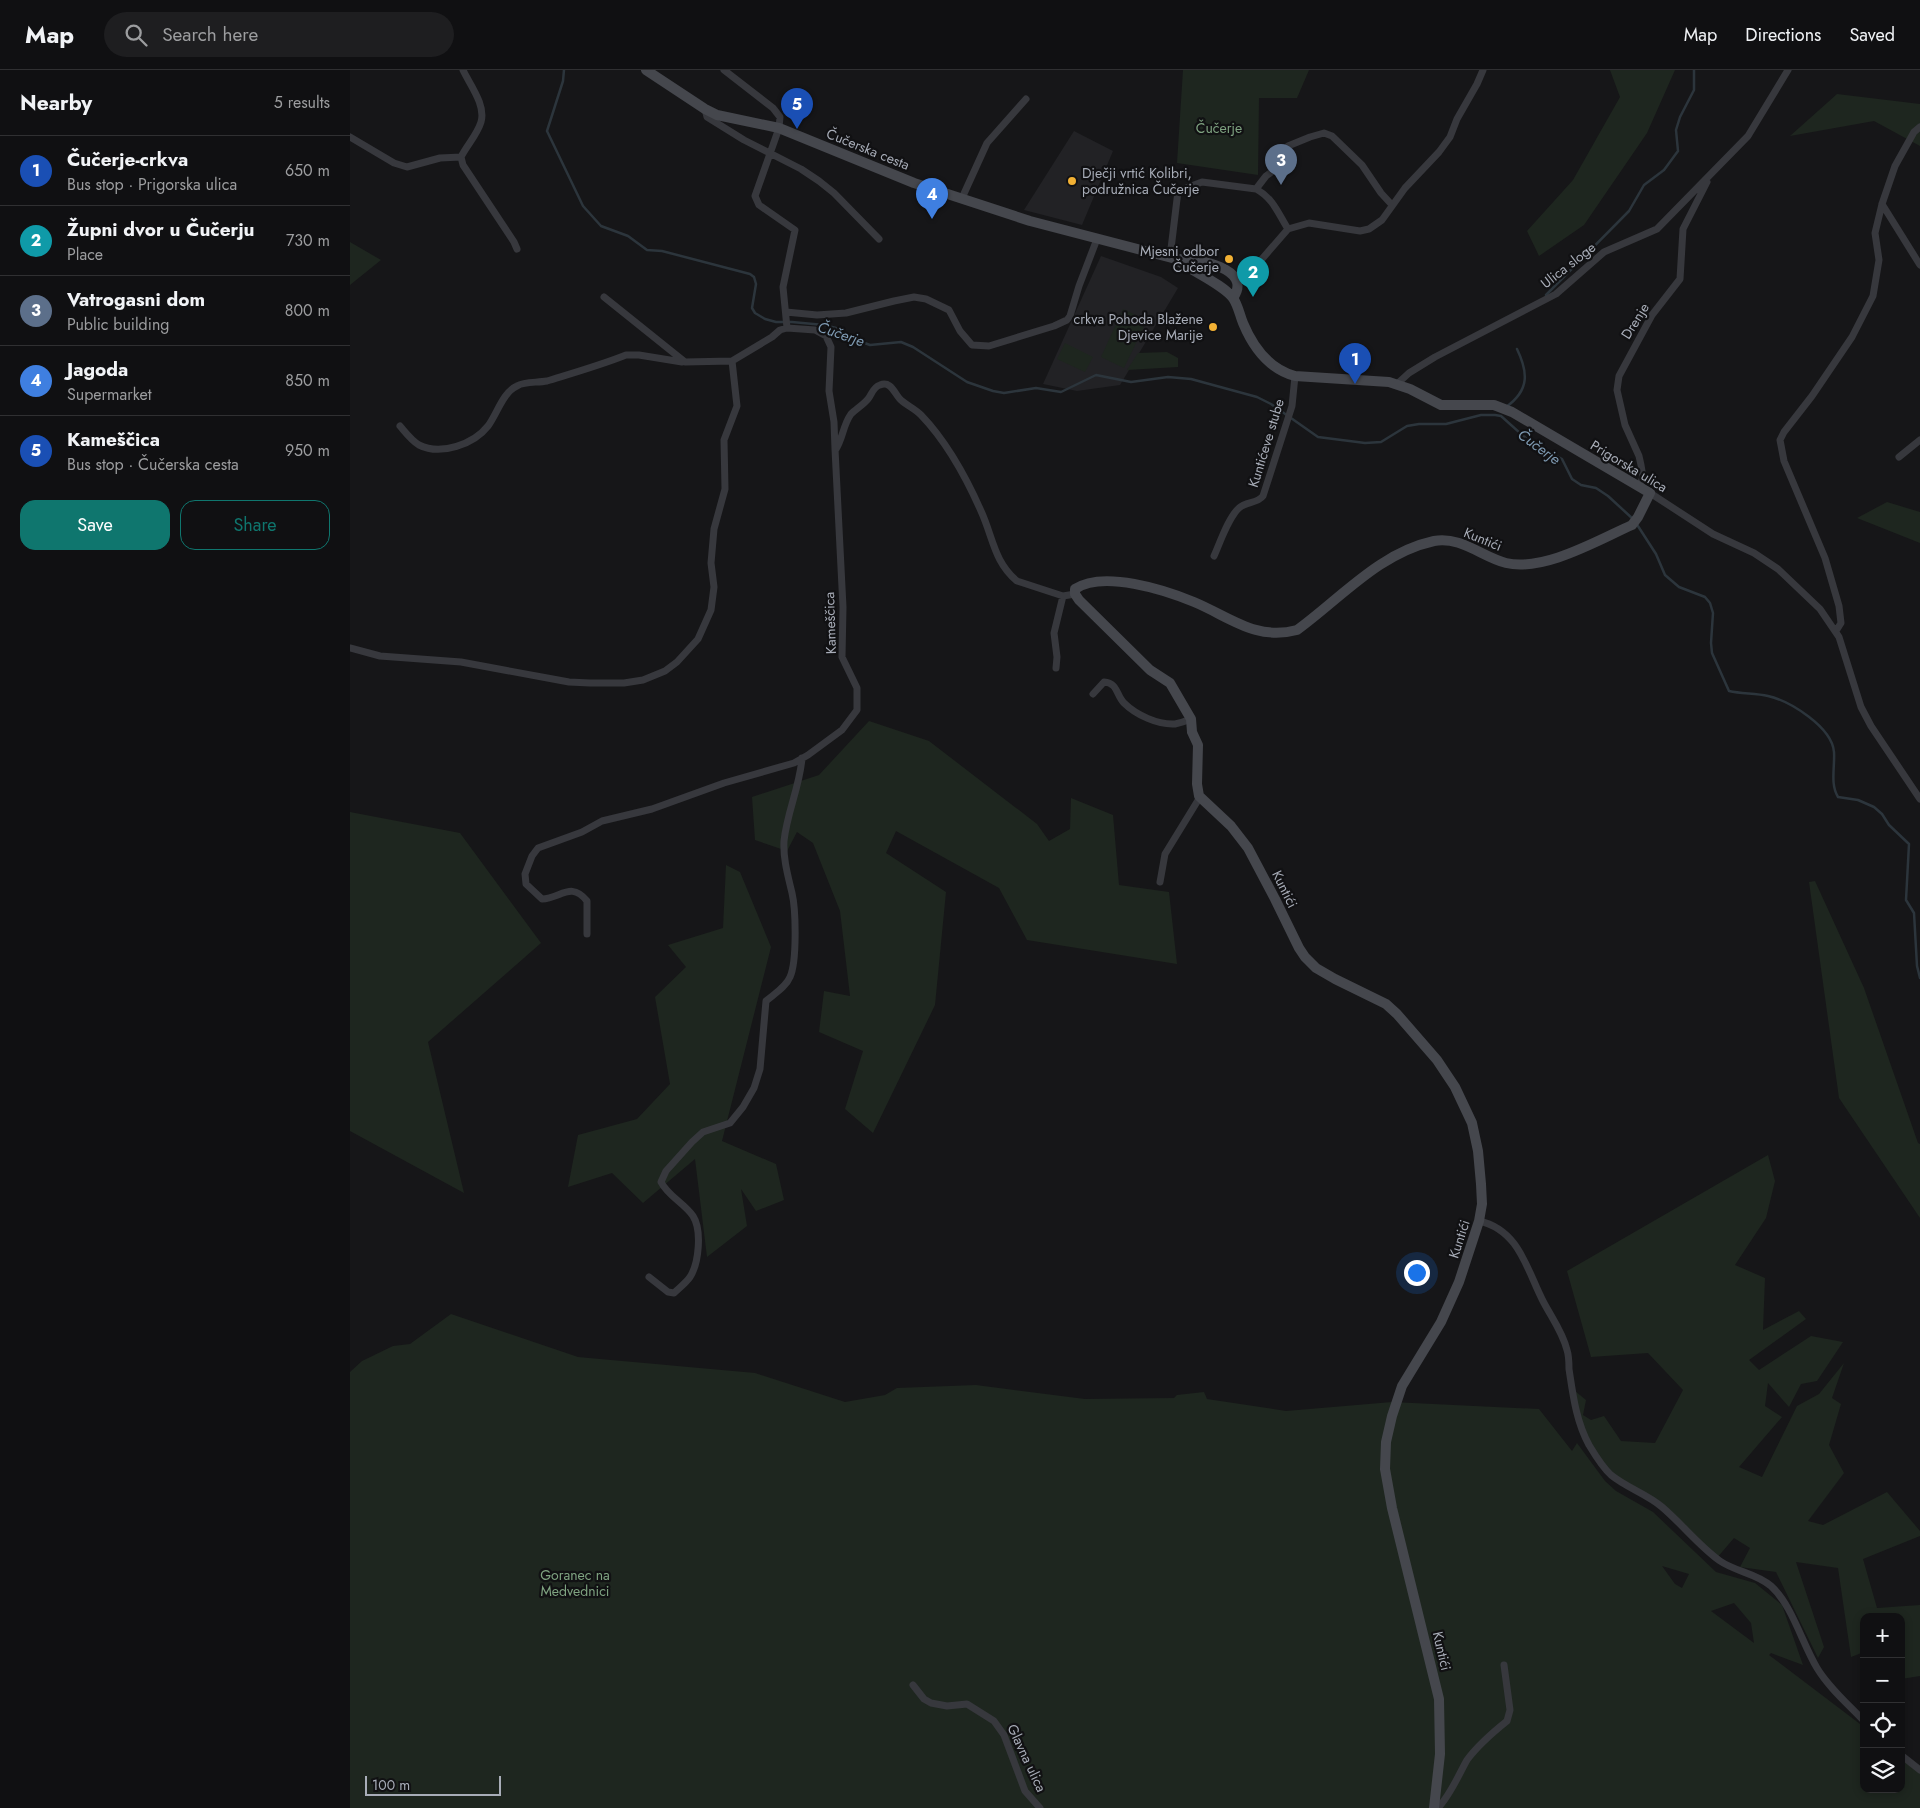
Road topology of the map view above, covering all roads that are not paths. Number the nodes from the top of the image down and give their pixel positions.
1 (463, 70) edge
2 (646, 70) edge
3 (724, 70) edge
4 (1482, 70) edge
5 (1788, 70) edge
6 (1026, 99) dead end
7 (705, 109) junction
8 (1920, 127) edge
9 (779, 128) junction
10 (350, 137) edge
11 (770, 152) junction
12 (461, 157) junction
13 (1710, 174) junction
14 (1256, 190) junction
15 (962, 198) junction
16 (1882, 204) junction
17 (1392, 206) junction
18 (1288, 228) junction
19 (879, 239) dead end
20 (1097, 239) junction
21 (517, 249) dead end
22 (1173, 258) junction
23 (1920, 265) edge
24 (1237, 280) junction
25 (604, 297) dead end
26 (1233, 298) junction
27 (786, 321) junction
28 (732, 361) junction
29 (685, 362) junction
30 (1295, 376) junction
31 (1397, 384) junction
32 (400, 426) dead end
33 (1920, 440) edge
34 (836, 449) junction
35 (1899, 457) dead end
36 (1639, 487) junction
37 (1650, 493) junction
38 (1214, 556) dead end
39 (1075, 594) junction
40 (1063, 596) junction
41 (1836, 631) junction
42 (350, 648) edge
43 (1056, 668) dead end
44 (1093, 694) dead end
45 (1191, 719) junction
46 (802, 758) junction
47 (1200, 797) junction
48 (1920, 799) edge
49 (1160, 882) dead end
50 (587, 934) dead end
51 (1479, 1221) junction
52 (649, 1277) dead end
53 (1504, 1665) dead end
54 (913, 1685) dead end
55 (1860, 1718) edge
56 (1905, 1759) edge
57 (1920, 1770) edge
58 (1040, 1808) edge
59 (1434, 1808) edge
60 (1438, 1808) edge

1 - 12 street
2 - 7 street, Čučerska cesta
3 - 9 street
4 - 17 street
5 - 13 street, Ulica sloge
6 - 15 street
7 - 9 street, Čučerska cesta
7 - 11 street
8 - 16 street
9 - 11 street
9 - 15 street, Čučerska cesta
10 - 12 street
11 - 19 street
11 - 27 street
12 - 21 street
13 - 31 street, Ulica sloge
13 - 36 street, Drenje
14 - 17 street
14 - 18 street
14 - 22 street
15 - 20 street, Čučerska cesta
16 - 23 street
16 - 41 street
17 - 18 street
18 - 24 street
20 - 22 street, Čučerska cesta
20 - 27 street
22 - 24 street
22 - 26 street
24 - 26 street
25 - 29 street
26 - 30 street, Prigorska ulica
27 - 28 street
27 - 34 street, Kameščica
28 - 29 street
28 - 42 street
29 - 32 street
30 - 31 street, Prigorska ulica
30 - 38 street, Kuntićeve stube
31 - 36 street, Prigorska ulica
33 - 35 street
34 - 40 street, Kameščica
34 - 46 street, Kameščica
36 - 37 street, Prigorska ulica
37 - 39 street, Kuntići
37 - 41 street, Prigorska ulica
39 - 40 street, Kameščica
39 - 45 street
40 - 43 street
41 - 48 street, Prigorska ulica
44 - 45 street
45 - 47 street
46 - 50 street, Kameščica
46 - 52 street
47 - 49 street
47 - 51 street, Kuntići
51 - 55 street
51 - 59 street, Kuntići
53 - 60 street
54 - 58 street, Glavna ulica
56 - 57 street

